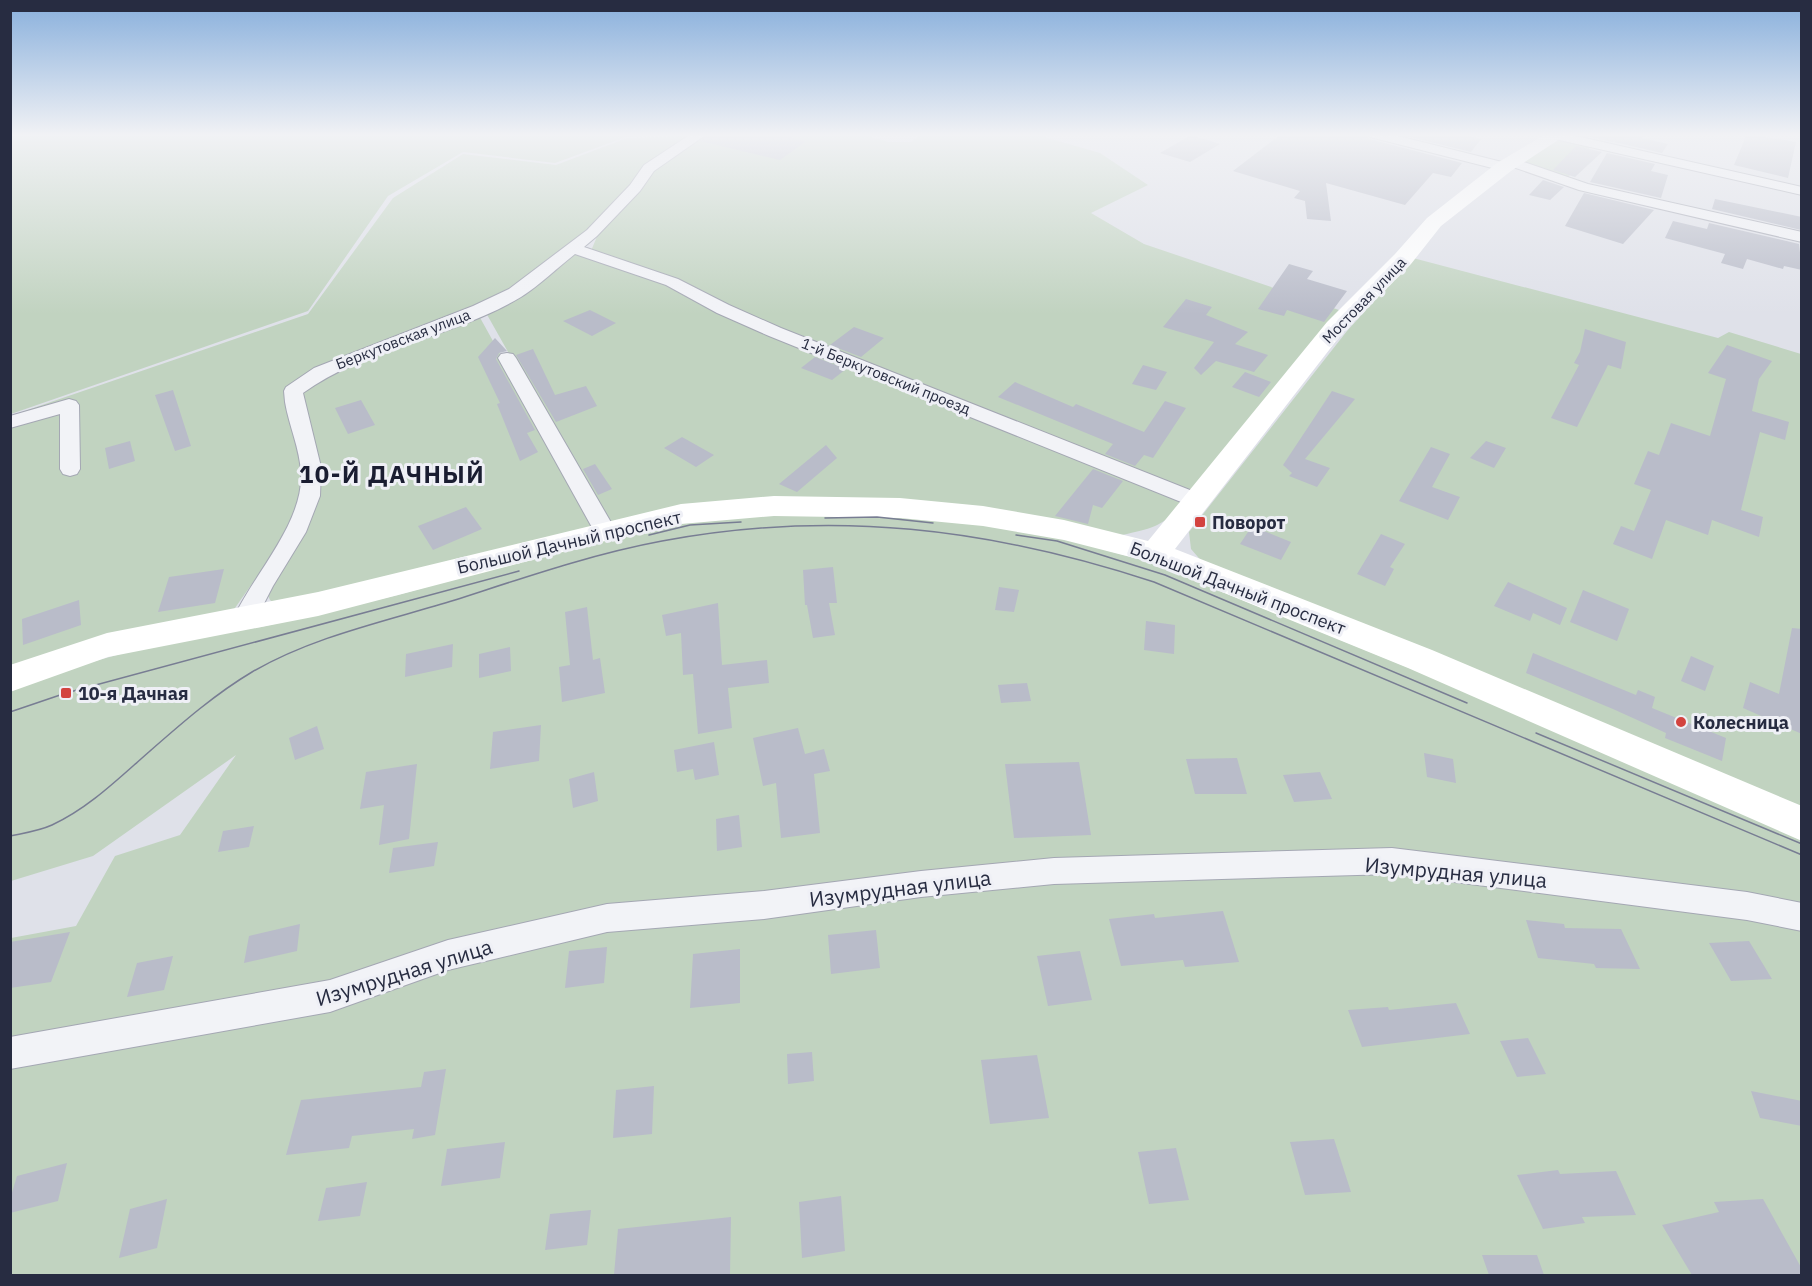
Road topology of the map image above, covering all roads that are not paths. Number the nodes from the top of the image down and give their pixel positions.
1 (629, 194) edge
2 (1470, 194) edge
3 (1615, 194) edge
4 (1802, 237) edge
5 (575, 249) junction
6 (507, 358) dead end
7 (10, 422) edge
8 (70, 469) dead end
9 (1198, 501) junction
10 (605, 531) junction
11 (1155, 553) junction
12 (246, 617) junction
13 (10, 679) edge
14 (1802, 824) edge
15 (1802, 917) edge
16 (10, 1053) edge

1 - 5 street, Беркутовская улица
2 - 9 main road, Мостовая улица
3 - 4 street
5 - 9 street, 1-й Беркутовский проезд
5 - 12 street, Беркутовская улица
6 - 10 street
7 - 8 street
9 - 11 main road, Мостовая улица
10 - 11 main road, Большой Дачный проспект
10 - 12 main road, Большой Дачный проспект
11 - 14 main road, Большой Дачный проспект
12 - 13 main road, Большой Дачный проспект
15 - 16 street, Изумрудная улица

